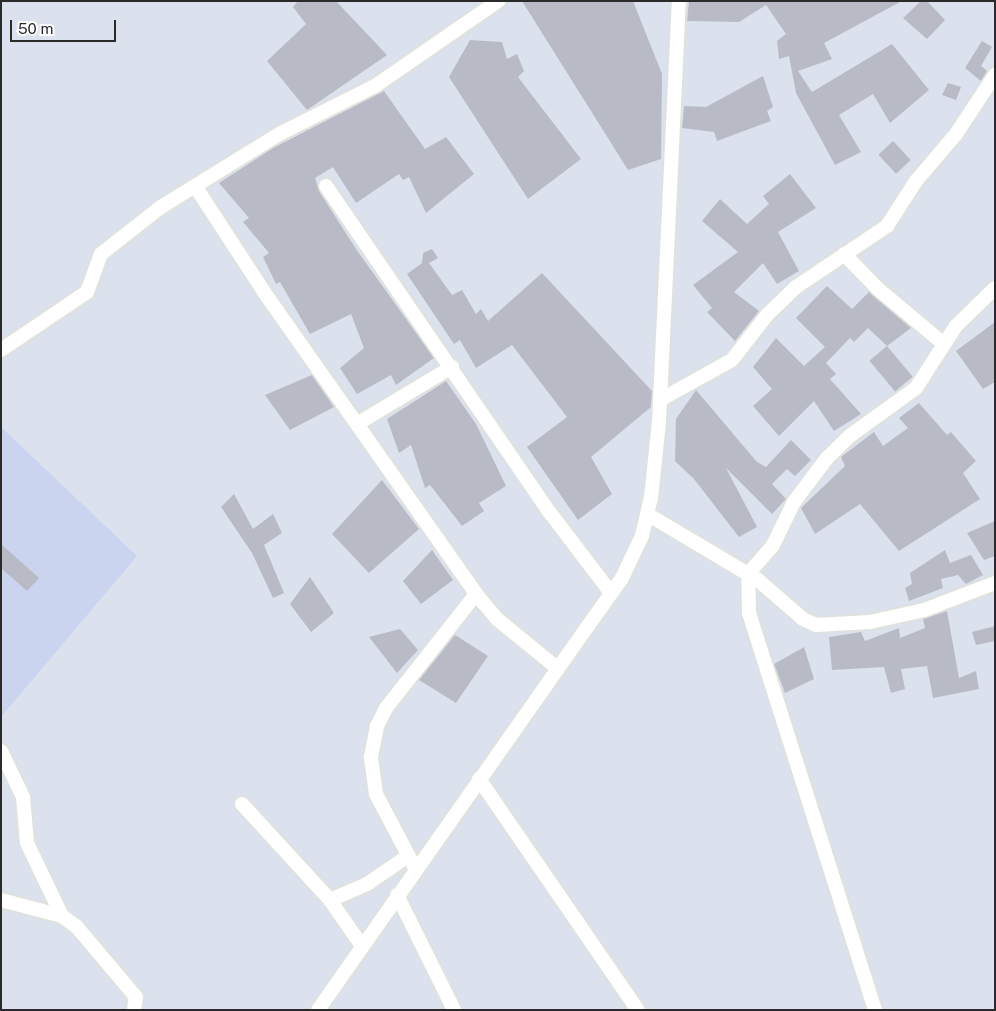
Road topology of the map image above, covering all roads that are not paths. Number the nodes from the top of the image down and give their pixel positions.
1 (498, 1) edge
2 (679, 1) edge
3 (995, 75) edge
4 (195, 186) junction
5 (326, 186) dead end
6 (844, 254) junction
7 (995, 288) edge
8 (944, 344) junction
9 (1, 350) edge
10 (452, 367) junction
11 (660, 400) junction
12 (356, 424) junction
13 (647, 514) junction
14 (748, 574) junction
15 (995, 583) edge
16 (611, 593) junction
17 (476, 594) junction
18 (557, 668) junction
19 (2, 753) edge
20 (478, 779) junction
21 (242, 804) dead end
22 (412, 862) junction
23 (397, 895) junction
24 (1, 900) edge
25 (330, 900) junction
26 (62, 916) junction
27 (362, 946) junction
28 (134, 1010) edge
29 (318, 1010) edge
30 (454, 1010) edge
31 (638, 1010) edge
32 (875, 1010) edge

1 - 4 street
2 - 11 street
3 - 6 street
4 - 9 street
4 - 12 street
5 - 10 street
6 - 8 street
6 - 11 street
7 - 8 street
8 - 14 street
10 - 12 street
10 - 16 street
11 - 13 street
12 - 17 street
13 - 14 street
13 - 16 street
14 - 15 street
14 - 32 street
16 - 18 street
17 - 18 street
17 - 22 street
18 - 20 street
19 - 26 street
20 - 22 street
20 - 31 street
21 - 25 street
22 - 23 street
22 - 25 street
23 - 27 street
23 - 30 street
24 - 26 street
25 - 27 street
26 - 28 street
27 - 29 street

